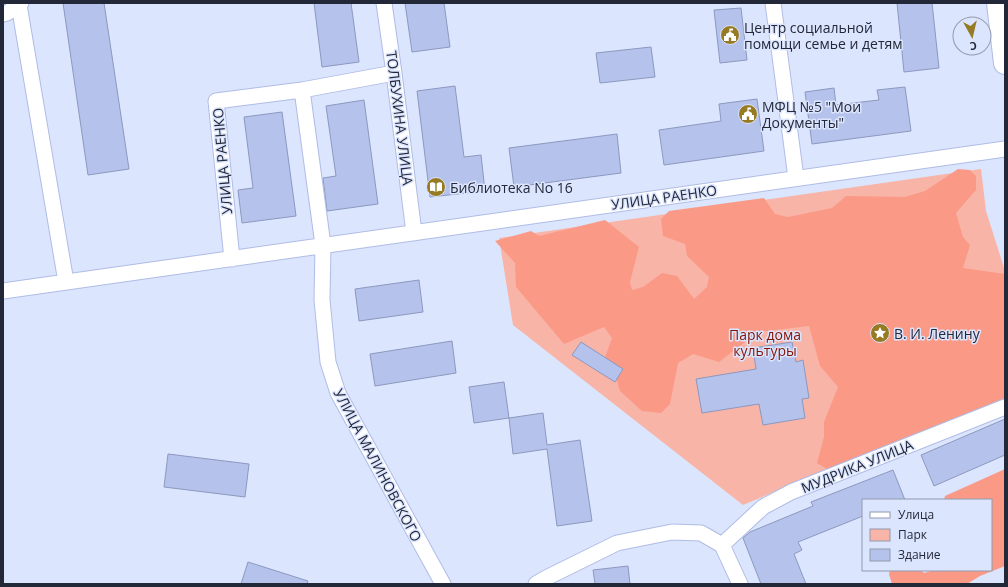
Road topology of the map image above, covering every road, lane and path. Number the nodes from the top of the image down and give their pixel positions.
1 (384, 3) edge
2 (773, 3) edge
3 (998, 3) edge
4 (20, 4) edge
5 (3, 14) edge
6 (1005, 63) edge
7 (394, 73) junction
8 (302, 90) junction
9 (1005, 149) edge
10 (796, 178) junction
11 (414, 233) junction
12 (323, 245) junction
13 (232, 259) junction
14 (66, 282) junction
15 (3, 291) edge
16 (1005, 407) edge
17 (722, 545) junction
18 (443, 584) edge
19 (536, 584) edge
20 (740, 584) edge

1 - 7 street, ТОЛБУХИНА УЛИЦА
2 - 10 street
3 - 6 main road
4 - 5 street
4 - 14 street
7 - 8 street, УЛИЦА РАЕНКО
7 - 11 street, ТОЛБУХИНА УЛИЦА
8 - 12 street
8 - 13 street, УЛИЦА РАЕНКО
9 - 10 street, УЛИЦА РАЕНКО
10 - 11 street, УЛИЦА РАЕНКО
11 - 12 street, УЛИЦА РАЕНКО
12 - 13 street, УЛИЦА РАЕНКО
12 - 18 street, УЛИЦА МАЛИНОВСКОГО
13 - 14 street, УЛИЦА РАЕНКО
14 - 15 street, УЛИЦА РАЕНКО
16 - 17 street, МУДРИКА УЛИЦА
17 - 19 street
17 - 20 street

